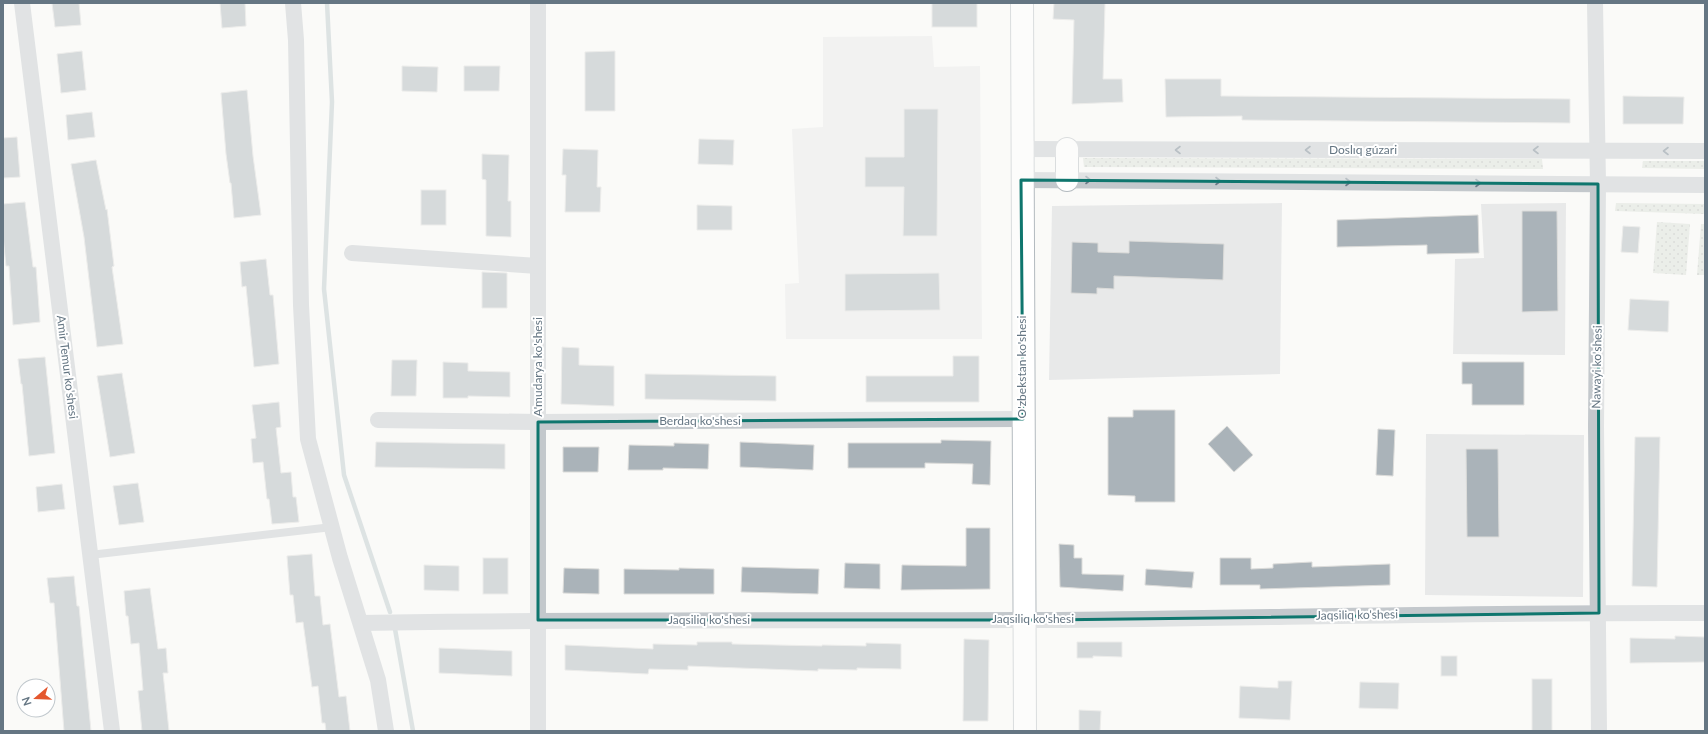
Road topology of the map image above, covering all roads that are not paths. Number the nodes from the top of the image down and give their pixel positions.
1 (22, 3) edge
2 (293, 3) edge
3 (538, 3) edge
4 (1022, 3) edge
5 (1595, 3) edge
6 (1021, 149) junction
7 (1067, 149) junction
8 (1597, 150) junction
9 (1705, 151) edge
10 (1021, 180) junction
11 (1067, 180) junction
12 (1598, 184) junction
13 (1705, 185) edge
14 (352, 253) dead end
15 (538, 266) junction
16 (1023, 419) junction
17 (378, 420) dead end
18 (538, 422) junction
19 (332, 527) junction
20 (90, 555) junction
21 (1599, 612) junction
22 (1705, 613) edge
23 (1024, 619) junction
24 (538, 620) junction
25 (361, 623) junction
26 (112, 731) edge
27 (386, 731) edge
28 (538, 731) edge
29 (1025, 731) edge
30 (1599, 731) edge

1 - 20 street, Amir Temur ko'shesi
2 - 19 street
3 - 15 street, A'mudarya ko'shesi
4 - 6 main road, O'zbekstan ko'shesi
5 - 8 street, Nawayi ko'shesi
6 - 7 street, Doslıq gúzari
6 - 10 main road, O'zbekstan ko'shesi
8 -> 7 street, Doslıq gúzari
7 - 11 main road
9 -> 8 street, Doslıq gúzari
8 - 12 street, Nawayi ko'shesi
10 - 11 street
10 - 16 main road, O'zbekstan ko'shesi
11 -> 12 street
12 - 13 street
12 - 21 street, Nawayi ko'shesi
14 - 15 street
15 - 18 street, A'mudarya ko'shesi
16 - 18 street, Berdaq ko'shesi
16 - 23 main road, O'zbekstan ko'shesi
17 - 18 street, Berdaq ko'shesi
18 - 24 street, A'mudarya ko'shesi
19 - 20 lane
19 - 25 street
20 - 26 street, Amir Temur ko'shesi
21 - 22 street, Jaqsiliq ko'shesi
21 - 23 street, Jaqsiliq ko'shesi
21 - 30 street, Nawayi ko'shesi
23 - 24 street, Jaqsiliq ko'shesi
23 - 29 main road, O'zbekstan ko'shesi
24 - 25 street, Jaqsiliq ko'shesi
24 - 28 street, A'mudarya ko'shesi
25 - 27 street

